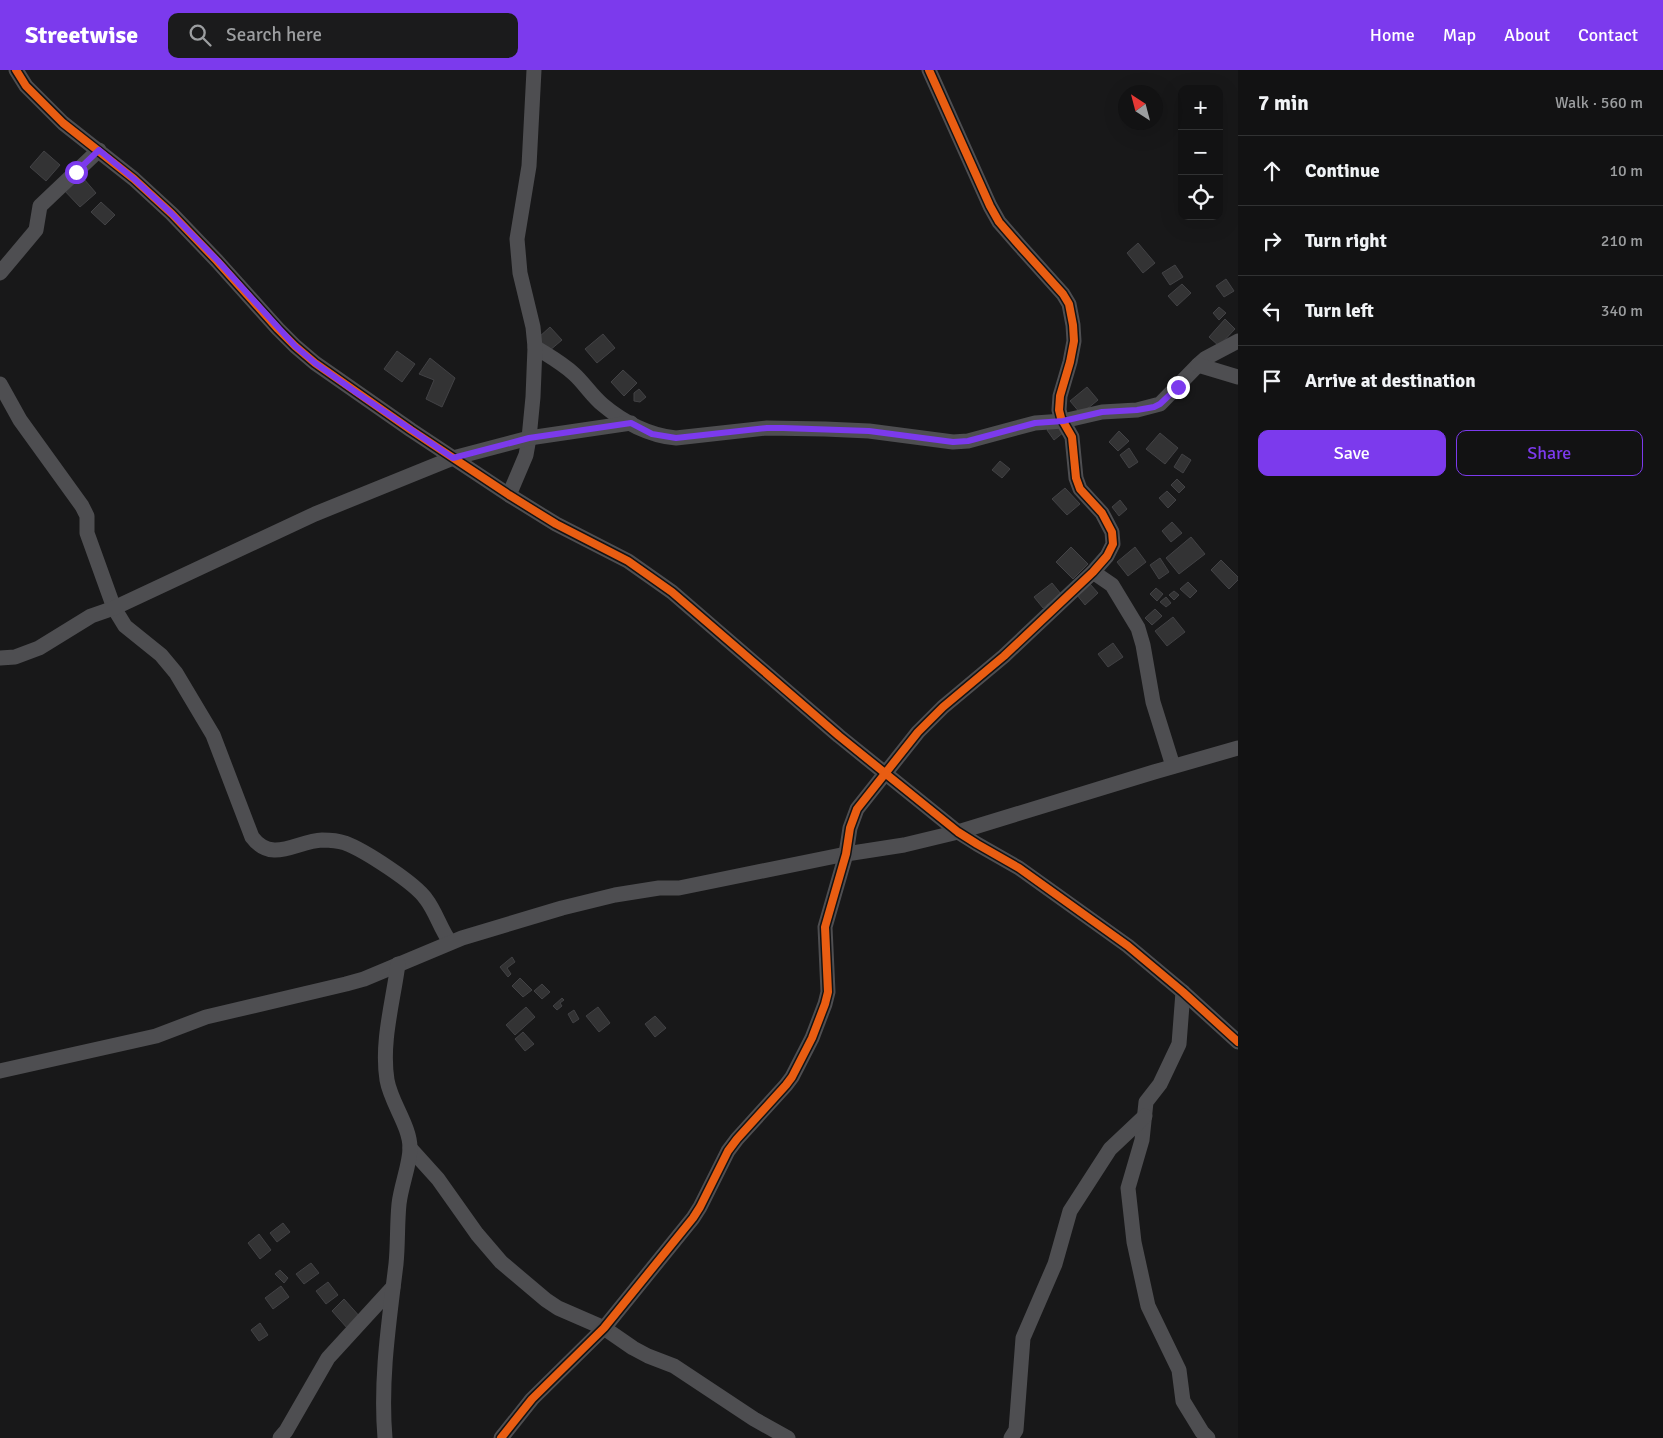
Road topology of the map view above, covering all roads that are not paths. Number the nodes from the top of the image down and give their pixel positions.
1 (16, 70) edge
2 (534, 70) edge
3 (929, 70) edge
4 (99, 150) junction
5 (0, 273) edge
6 (1238, 341) edge
7 (535, 347) junction
8 (1198, 364) junction
9 (1238, 377) edge
10 (0, 384) edge
11 (1063, 421) junction
12 (631, 423) junction
13 (529, 438) junction
14 (453, 458) junction
15 (509, 495) junction
16 (1107, 556) junction
17 (1093, 572) junction
18 (1112, 585) junction
19 (114, 608) junction
20 (0, 658) edge
21 (1238, 748) edge
22 (1173, 766) junction
23 (885, 773) junction
24 (958, 832) junction
25 (846, 854) junction
26 (450, 942) junction
27 (398, 964) junction
28 (1183, 992) junction
29 (1238, 1042) edge
30 (0, 1071) edge
31 (1145, 1116) junction
32 (410, 1148) junction
33 (393, 1287) junction
34 (604, 1328) junction
35 (280, 1438) edge
36 (385, 1438) edge
37 (501, 1438) edge
38 (788, 1438) edge
39 (1012, 1438) edge
40 (1208, 1438) edge

1 - 4 street
2 - 7 street
3 - 11 street
4 - 5 street
4 - 14 street
6 - 8 street
7 - 12 street
7 - 13 street
8 - 9 street
8 - 11 street
10 - 19 street
11 - 12 street
11 - 16 street
12 - 13 street
13 - 14 street
13 - 15 street
14 - 15 street
14 - 19 street
15 - 23 street
16 - 17 street
16 - 18 street
17 - 18 street
17 - 23 street
18 - 22 street
19 - 20 street
19 - 26 street
21 - 22 street
22 - 24 street
23 - 24 street
23 - 25 street
24 - 25 street
24 - 28 street
25 - 26 street
25 - 34 street
26 - 27 street
27 - 30 street
27 - 32 street
28 - 29 street
28 - 31 street
31 - 39 street
31 - 40 street
32 - 33 street
32 - 34 street
33 - 35 street
33 - 36 street
34 - 37 street
34 - 38 street

